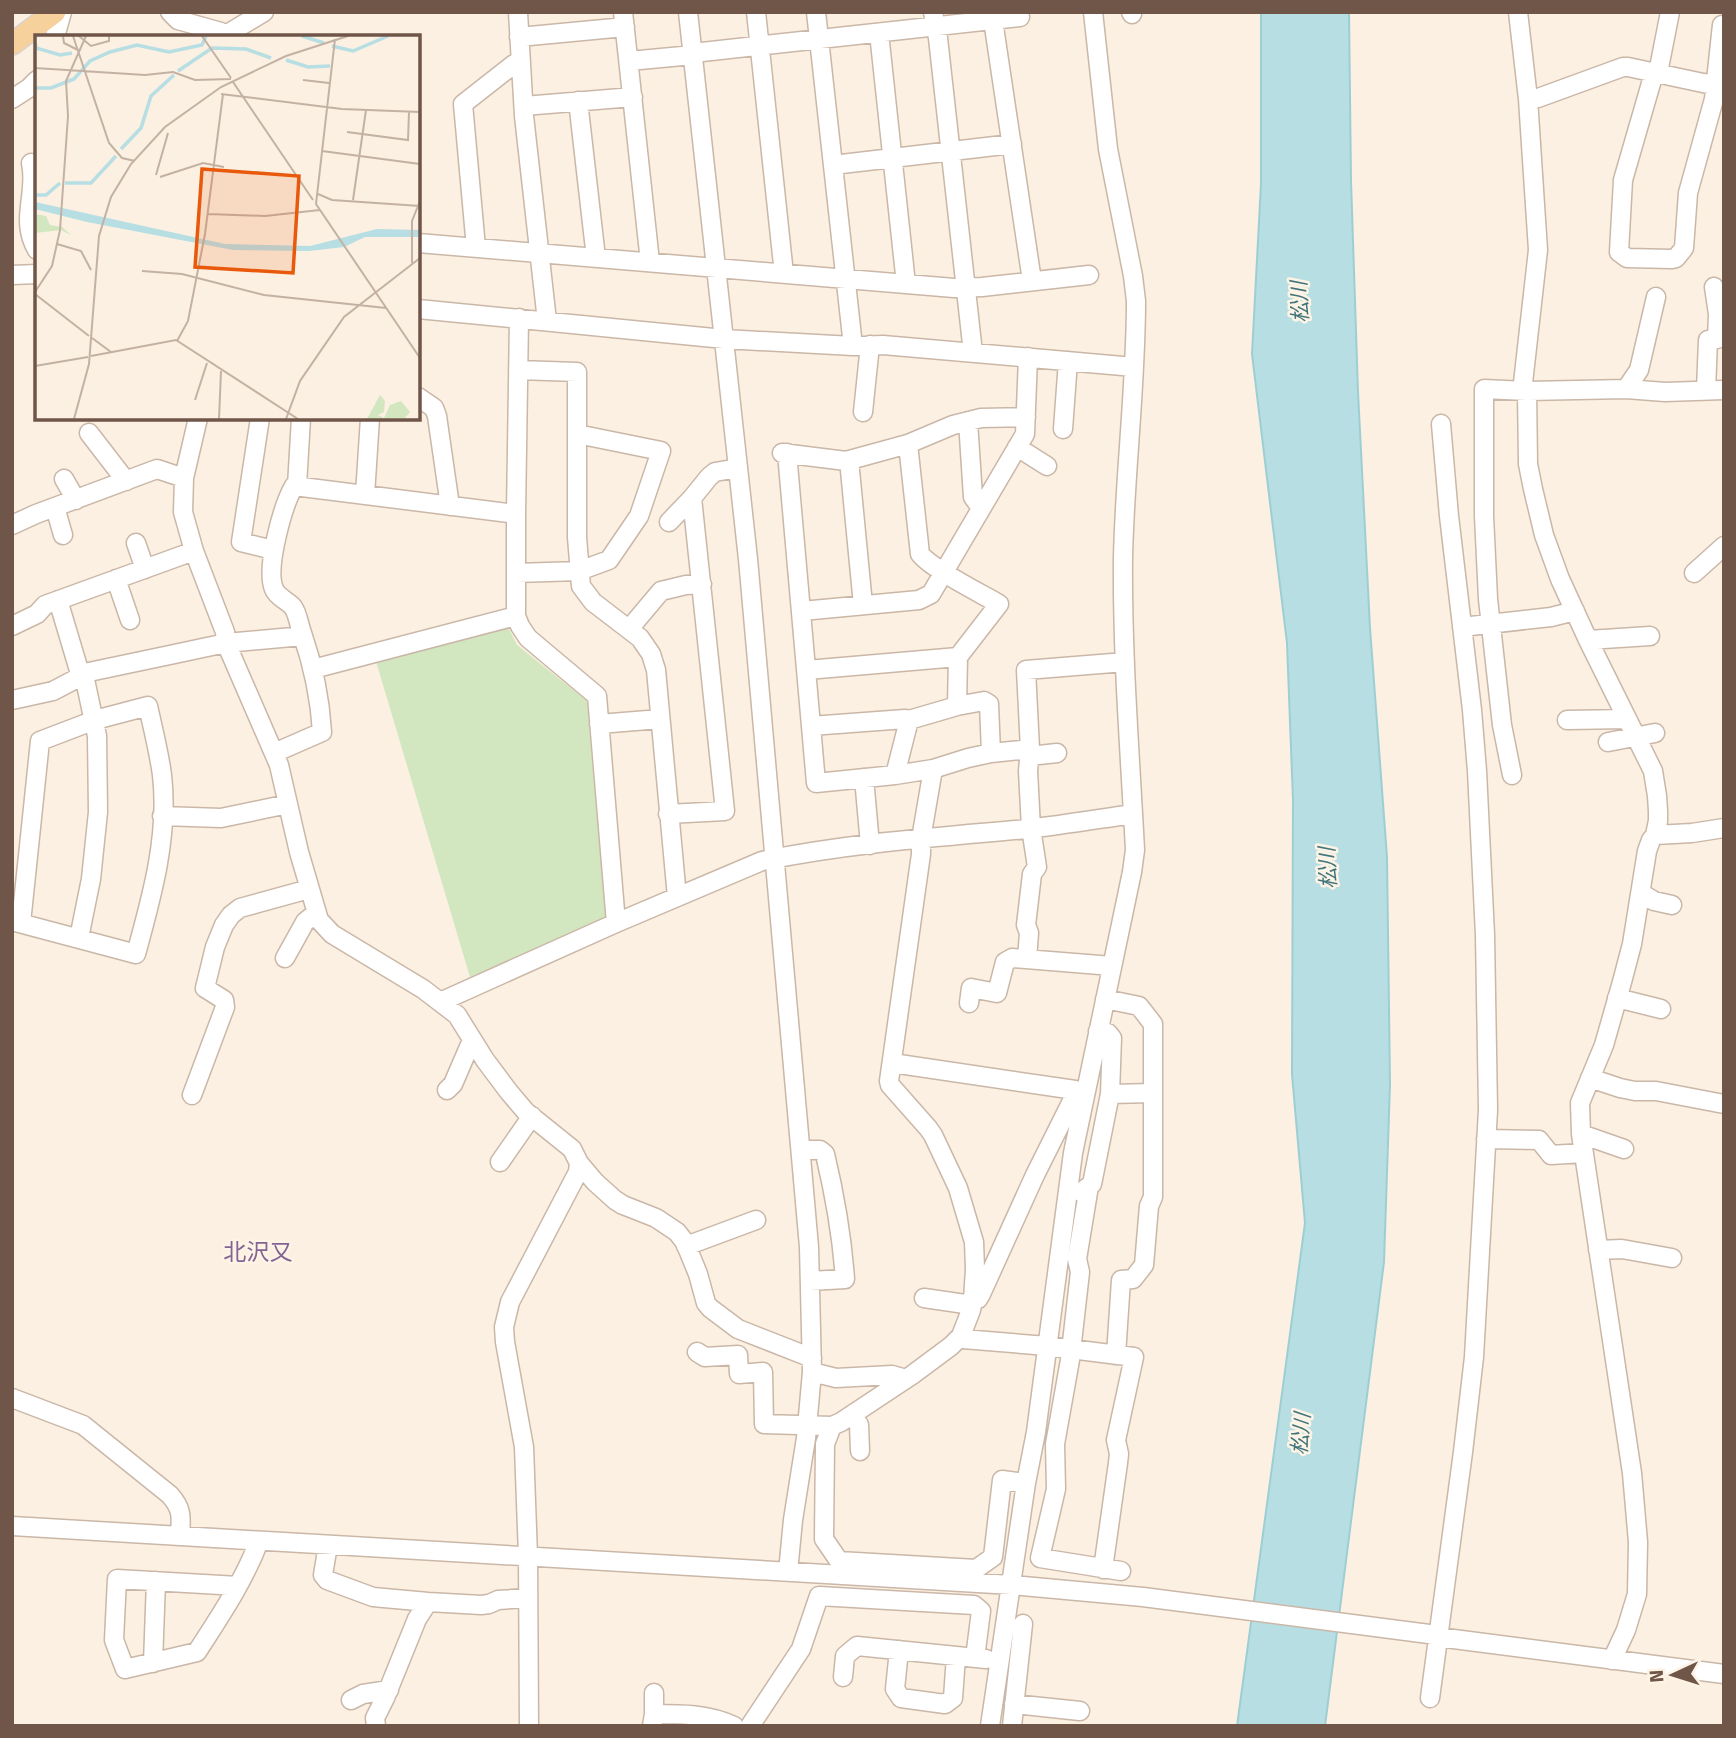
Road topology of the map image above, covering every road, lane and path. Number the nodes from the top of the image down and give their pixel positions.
1 (55, 12) edge
2 (62, 12) edge
3 (170, 12) edge
4 (264, 12) edge
5 (518, 12) edge
6 (572, 12) edge
7 (688, 12) edge
8 (756, 12) edge
9 (816, 12) edge
10 (1093, 12) edge
11 (1518, 12) edge
12 (1670, 12) edge
13 (991, 16) edge
14 (1020, 16) dead end
15 (624, 19) edge
16 (934, 19) edge
17 (1722, 25) edge
18 (574, 31) junction
19 (879, 33) junction
20 (56, 35) edge
21 (223, 35) edge
22 (227, 35) edge
23 (519, 37) junction
24 (819, 40) junction
25 (12, 44) edge
26 (759, 46) junction
27 (693, 55) junction
28 (629, 61) junction
29 (521, 64) junction
30 (1656, 73) junction
31 (35, 82) edge
32 (1720, 85) edge
33 (633, 97) junction
34 (12, 99) edge
35 (1528, 99) junction
36 (578, 102) junction
37 (524, 106) junction
38 (1012, 145) junction
39 (951, 151) junction
40 (892, 158) junction
41 (31, 163) dead end
42 (833, 165) junction
43 (420, 243) edge
44 (35, 247) edge
45 (477, 248) junction
46 (539, 253) junction
47 (596, 258) junction
48 (650, 262) junction
49 (716, 268) junction
50 (35, 274) edge
51 (784, 274) junction
52 (12, 275) edge
53 (1089, 275) dead end
54 (846, 279) junction
55 (1032, 281) junction
56 (906, 284) junction
57 (1714, 287) dead end
58 (966, 288) junction
59 (1656, 297) dead end
60 (420, 309) edge
61 (519, 318) junction
62 (547, 321) junction
63 (724, 339) junction
64 (862, 345) junction
65 (973, 353) junction
66 (1028, 358) junction
67 (1068, 361) junction
68 (1134, 367) junction
69 (518, 370) junction
70 (1626, 389) junction
71 (1715, 390) edge
72 (1527, 391) junction
73 (420, 398) edge
74 (863, 412) dead end
75 (1026, 417) junction
76 (198, 420) edge
77 (260, 420) edge
78 (302, 420) edge
79 (370, 420) edge
80 (968, 421) junction
81 (1441, 424) dead end
82 (1063, 429) dead end
83 (89, 433) dead end
84 (577, 434) junction
85 (908, 444) junction
86 (1017, 447) junction
87 (849, 460) junction
88 (1047, 466) dead end
89 (738, 468) junction
90 (184, 478) junction
91 (64, 479) dead end
92 (125, 481) junction
93 (297, 486) junction
94 (365, 495) junction
95 (692, 498) junction
96 (76, 500) junction
97 (450, 506) junction
98 (55, 507) junction
99 (981, 508) junction
100 (516, 514) junction
101 (669, 522) dead end
102 (12, 525) edge
103 (63, 534) dead end
104 (136, 543) dead end
105 (1724, 546) edge
106 (274, 550) junction
107 (194, 551) junction
108 (145, 569) junction
109 (579, 571) junction
110 (944, 572) junction
111 (516, 573) junction
112 (1695, 573) dead end
113 (116, 579) junction
114 (702, 584) junction
115 (58, 600) junction
116 (863, 605) junction
117 (802, 611) junction
118 (1575, 611) junction
119 (516, 616) junction
120 (130, 620) dead end
121 (1491, 624) junction
122 (12, 626) edge
123 (1462, 627) junction
124 (629, 629) junction
125 (303, 636) junction
126 (1650, 636) dead end
127 (1588, 640) junction
128 (226, 643) junction
129 (958, 657) junction
130 (1125, 662) junction
131 (313, 668) junction
132 (807, 670) junction
133 (82, 676) junction
134 (12, 700) edge
135 (957, 706) junction
136 (660, 719) junction
137 (1627, 719) junction
138 (95, 720) junction
139 (909, 720) junction
140 (1567, 720) dead end
141 (599, 724) junction
142 (811, 726) junction
143 (1655, 733) dead end
144 (1637, 737) junction
145 (1608, 742) dead end
146 (274, 753) junction
147 (991, 753) junction
148 (1030, 753) junction
149 (1057, 753) dead end
150 (933, 769) junction
151 (895, 775) junction
152 (1513, 775) dead end
153 (864, 778) junction
154 (288, 804) junction
155 (668, 814) junction
156 (1133, 814) junction
157 (162, 816) junction
158 (1031, 828) junction
159 (1724, 828) edge
160 (1654, 835) junction
161 (921, 839) junction
162 (870, 845) junction
163 (775, 858) junction
164 (309, 889) junction
165 (1641, 893) junction
166 (677, 897) junction
167 (1672, 905) dead end
168 (316, 913) junction
169 (17, 922) edge
170 (617, 923) junction
171 (79, 938) junction
172 (285, 958) dead end
173 (1027, 959) junction
174 (1112, 966) junction
175 (1617, 998) junction
176 (1105, 999) junction
177 (440, 1002) junction
178 (969, 1003) dead end
179 (1661, 1009) dead end
180 (1098, 1031) junction
181 (472, 1040) junction
182 (892, 1063) junction
183 (1590, 1078) junction
184 (447, 1090) dead end
185 (1153, 1093) junction
186 (1085, 1094) junction
187 (1110, 1094) junction
188 (192, 1095) dead end
189 (1724, 1104) edge
190 (532, 1116) junction
191 (1580, 1134) junction
192 (1486, 1139) junction
193 (1624, 1149) dead end
194 (800, 1150) junction
195 (1583, 1153) junction
196 (500, 1162) dead end
197 (579, 1163) junction
198 (595, 1182) junction
199 (1089, 1186) junction
200 (1068, 1197) junction
201 (592, 1202) dead end
202 (756, 1220) dead end
203 (686, 1246) junction
204 (1598, 1250) junction
205 (1672, 1258) dead end
206 (810, 1281) junction
207 (924, 1298) dead end
208 (973, 1302) junction
209 (961, 1336) junction
210 (1047, 1346) junction
211 (1070, 1349) junction
212 (697, 1352) dead end
213 (1116, 1355) junction
214 (812, 1365) junction
215 (906, 1379) junction
216 (12, 1398) edge
217 (852, 1415) junction
218 (807, 1424) junction
219 (832, 1426) junction
220 (860, 1451) dead end
221 (1026, 1483) junction
222 (12, 1526) edge
223 (180, 1536) junction
224 (259, 1541) junction
225 (328, 1545) junction
226 (528, 1556) junction
227 (788, 1572) junction
228 (156, 1581) junction
229 (1012, 1585) junction
230 (238, 1586) junction
231 (528, 1598) junction
232 (428, 1602) junction
233 (1023, 1624) dead end
234 (1434, 1635) junction
235 (899, 1650) junction
236 (956, 1656) junction
237 (975, 1658) junction
238 (1612, 1660) junction
239 (1000, 1661) junction
240 (153, 1663) junction
241 (1724, 1674) edge
242 (843, 1677) dead end
243 (389, 1690) junction
244 (654, 1693) dead end
245 (1430, 1698) dead end
246 (351, 1700) dead end
247 (1014, 1704) junction
248 (653, 1720) edge
249 (376, 1726) edge
250 (529, 1726) edge
251 (734, 1726) edge
252 (750, 1726) edge
253 (990, 1726) edge
254 (1012, 1726) edge
255 (1073, 1726) edge

1 - 25 main road
2 - 20 street
3 - 21 street
4 - 22 street
5 - 23 street
6 - 18 street
7 - 27 street
8 - 26 street
9 - 24 street
10 - 68 street
11 - 35 street
12 - 30 street
13 - 14 street
13 - 16 street
13 - 38 street
15 - 18 street
15 - 28 street
16 - 19 street
16 - 39 street
17 - 32 street
18 - 23 street
19 - 24 street
19 - 40 street
23 - 29 street
24 - 26 street
24 - 42 street
26 - 27 street
26 - 51 street
27 - 28 street
27 - 49 street
28 - 33 street
29 - 37 street
29 - 45 street
30 - 32 street
30 - 32 street
30 - 35 street
31 - 34 street
33 - 36 street
33 - 48 street
35 - 72 street
36 - 37 street
36 - 47 street
37 - 46 street
38 - 39 street
38 - 55 street
39 - 40 street
39 - 58 street
40 - 42 street
40 - 56 street
41 - 44 street
42 - 54 street
43 - 45 street
45 - 46 street
46 - 47 street
46 - 62 street
47 - 48 street
48 - 49 street
49 - 51 street
49 - 63 street
50 - 52 street
51 - 54 street
53 - 55 street
54 - 56 street
54 - 64 street
55 - 58 street
56 - 58 street
57 - 71 street
58 - 65 street
59 - 70 street
60 - 61 street
61 - 62 street
61 - 69 street
62 - 63 street
63 - 64 street
63 - 89 street
64 - 65 street
64 - 74 street
65 - 66 street
66 - 67 street
66 - 75 street
67 - 68 street
67 - 82 street
68 - 130 street
69 - 84 street
69 - 100 street
70 - 71 street
70 - 72 street
72 - 118 street
72 - 121 street
73 - 97 street
75 - 80 street
75 - 86 street
76 - 90 street
77 - 106 street
78 - 93 street
79 - 94 street
80 - 85 street
80 - 99 street
81 - 123 street
83 - 92 street
84 - 109 street
84 - 109 street
85 - 87 street
85 - 110 street
86 - 88 street
86 - 99 street
87 - 116 street
87 - 117 street
89 - 95 street
89 - 163 street
90 - 92 street
90 - 107 street
91 - 96 street
92 - 96 street
93 - 94 street
93 - 106 street
94 - 97 street
95 - 101 street
95 - 114 street
96 - 98 street
97 - 100 street
98 - 102 street
98 - 103 street
99 - 110 street
100 - 111 street
104 - 108 street
105 - 112 street
106 - 125 street
107 - 108 street
107 - 128 street
108 - 113 street
109 - 111 street
109 - 124 street
110 - 116 street
110 - 129 street
111 - 119 street
113 - 115 street
113 - 120 street
114 - 124 street
114 - 155 street
115 - 122 street
115 - 133 street
116 - 117 street
117 - 132 street
118 - 121 street
118 - 127 street
119 - 131 street
119 - 141 street
121 - 123 street
121 - 152 street
123 - 192 street
124 - 136 street
125 - 128 street
125 - 131 street
126 - 127 street
127 - 137 street
128 - 133 street
128 - 146 street
129 - 132 street
129 - 135 street
130 - 148 street
130 - 156 street
131 - 146 street
132 - 142 street
133 - 134 street
133 - 138 street
135 - 139 street
135 - 147 street
136 - 141 street
136 - 155 street
137 - 140 street
137 - 144 street
138 - 157 street
138 - 169 street
138 - 171 street
139 - 142 street
139 - 151 street
141 - 170 street
142 - 153 street
143 - 144 street
144 - 145 street
144 - 160 street
146 - 154 street
147 - 148 street
147 - 150 street
148 - 149 street
148 - 158 street
150 - 151 street
150 - 161 street
151 - 153 street
153 - 162 street
154 - 157 street
154 - 164 street
155 - 166 street
156 - 158 street
156 - 174 street
157 - 171 street
158 - 161 street
158 - 173 street
159 - 160 street
160 - 165 street
161 - 162 street
161 - 182 street
162 - 163 street
163 - 166 street
163 - 194 street
164 - 168 street
164 - 188 street
165 - 167 street
165 - 175 street
166 - 170 street
168 - 172 street
168 - 177 street
169 - 171 street
170 - 177 street
173 - 174 street
173 - 178 street
174 - 176 street
175 - 179 street
175 - 183 street
176 - 180 street
176 - 185 street
177 - 181 street
180 - 186 street
180 - 187 street
181 - 184 street
181 - 190 street
182 - 186 street
182 - 208 street
183 - 189 street
183 - 191 street
185 - 187 street
185 - 213 street
186 - 200 street
186 - 208 street
187 - 199 street
190 - 196 street
190 - 197 street
191 - 193 street
191 - 195 street
192 - 195 street
192 - 234 street
194 - 206 street
194 - 206 street
195 - 204 street
197 - 198 street
197 - 226 street
198 - 201 street
198 - 203 street
199 - 200 street
199 - 211 street
200 - 210 street
202 - 203 street
203 - 214 street
204 - 205 street
204 - 238 street
206 - 214 street
207 - 208 street
208 - 209 street
209 - 210 street
209 - 215 street
210 - 211 street
210 - 221 street
211 - 213 street
211 - 213 street
212 - 218 street
214 - 215 street
214 - 218 street
215 - 217 street
216 - 223 street
217 - 219 street
217 - 220 street
218 - 219 street
218 - 227 street
219 - 221 street
221 - 229 street
222 - 223 street
223 - 224 street
224 - 225 street
224 - 230 street
225 - 226 street
225 - 232 street
226 - 227 street
226 - 231 street
227 - 229 street
228 - 230 street
228 - 240 street
228 - 240 street
229 - 234 street
229 - 239 street
230 - 240 street
231 - 232 street
231 - 250 street
232 - 243 street
233 - 247 street
234 - 238 street
234 - 245 street
235 - 236 street
235 - 236 street
235 - 242 street
236 - 237 street
237 - 239 street
237 - 252 street
238 - 241 street
239 - 253 street
243 - 246 street
243 - 249 street
244 - 248 street
247 - 254 street
247 - 255 street
248 - 251 street

